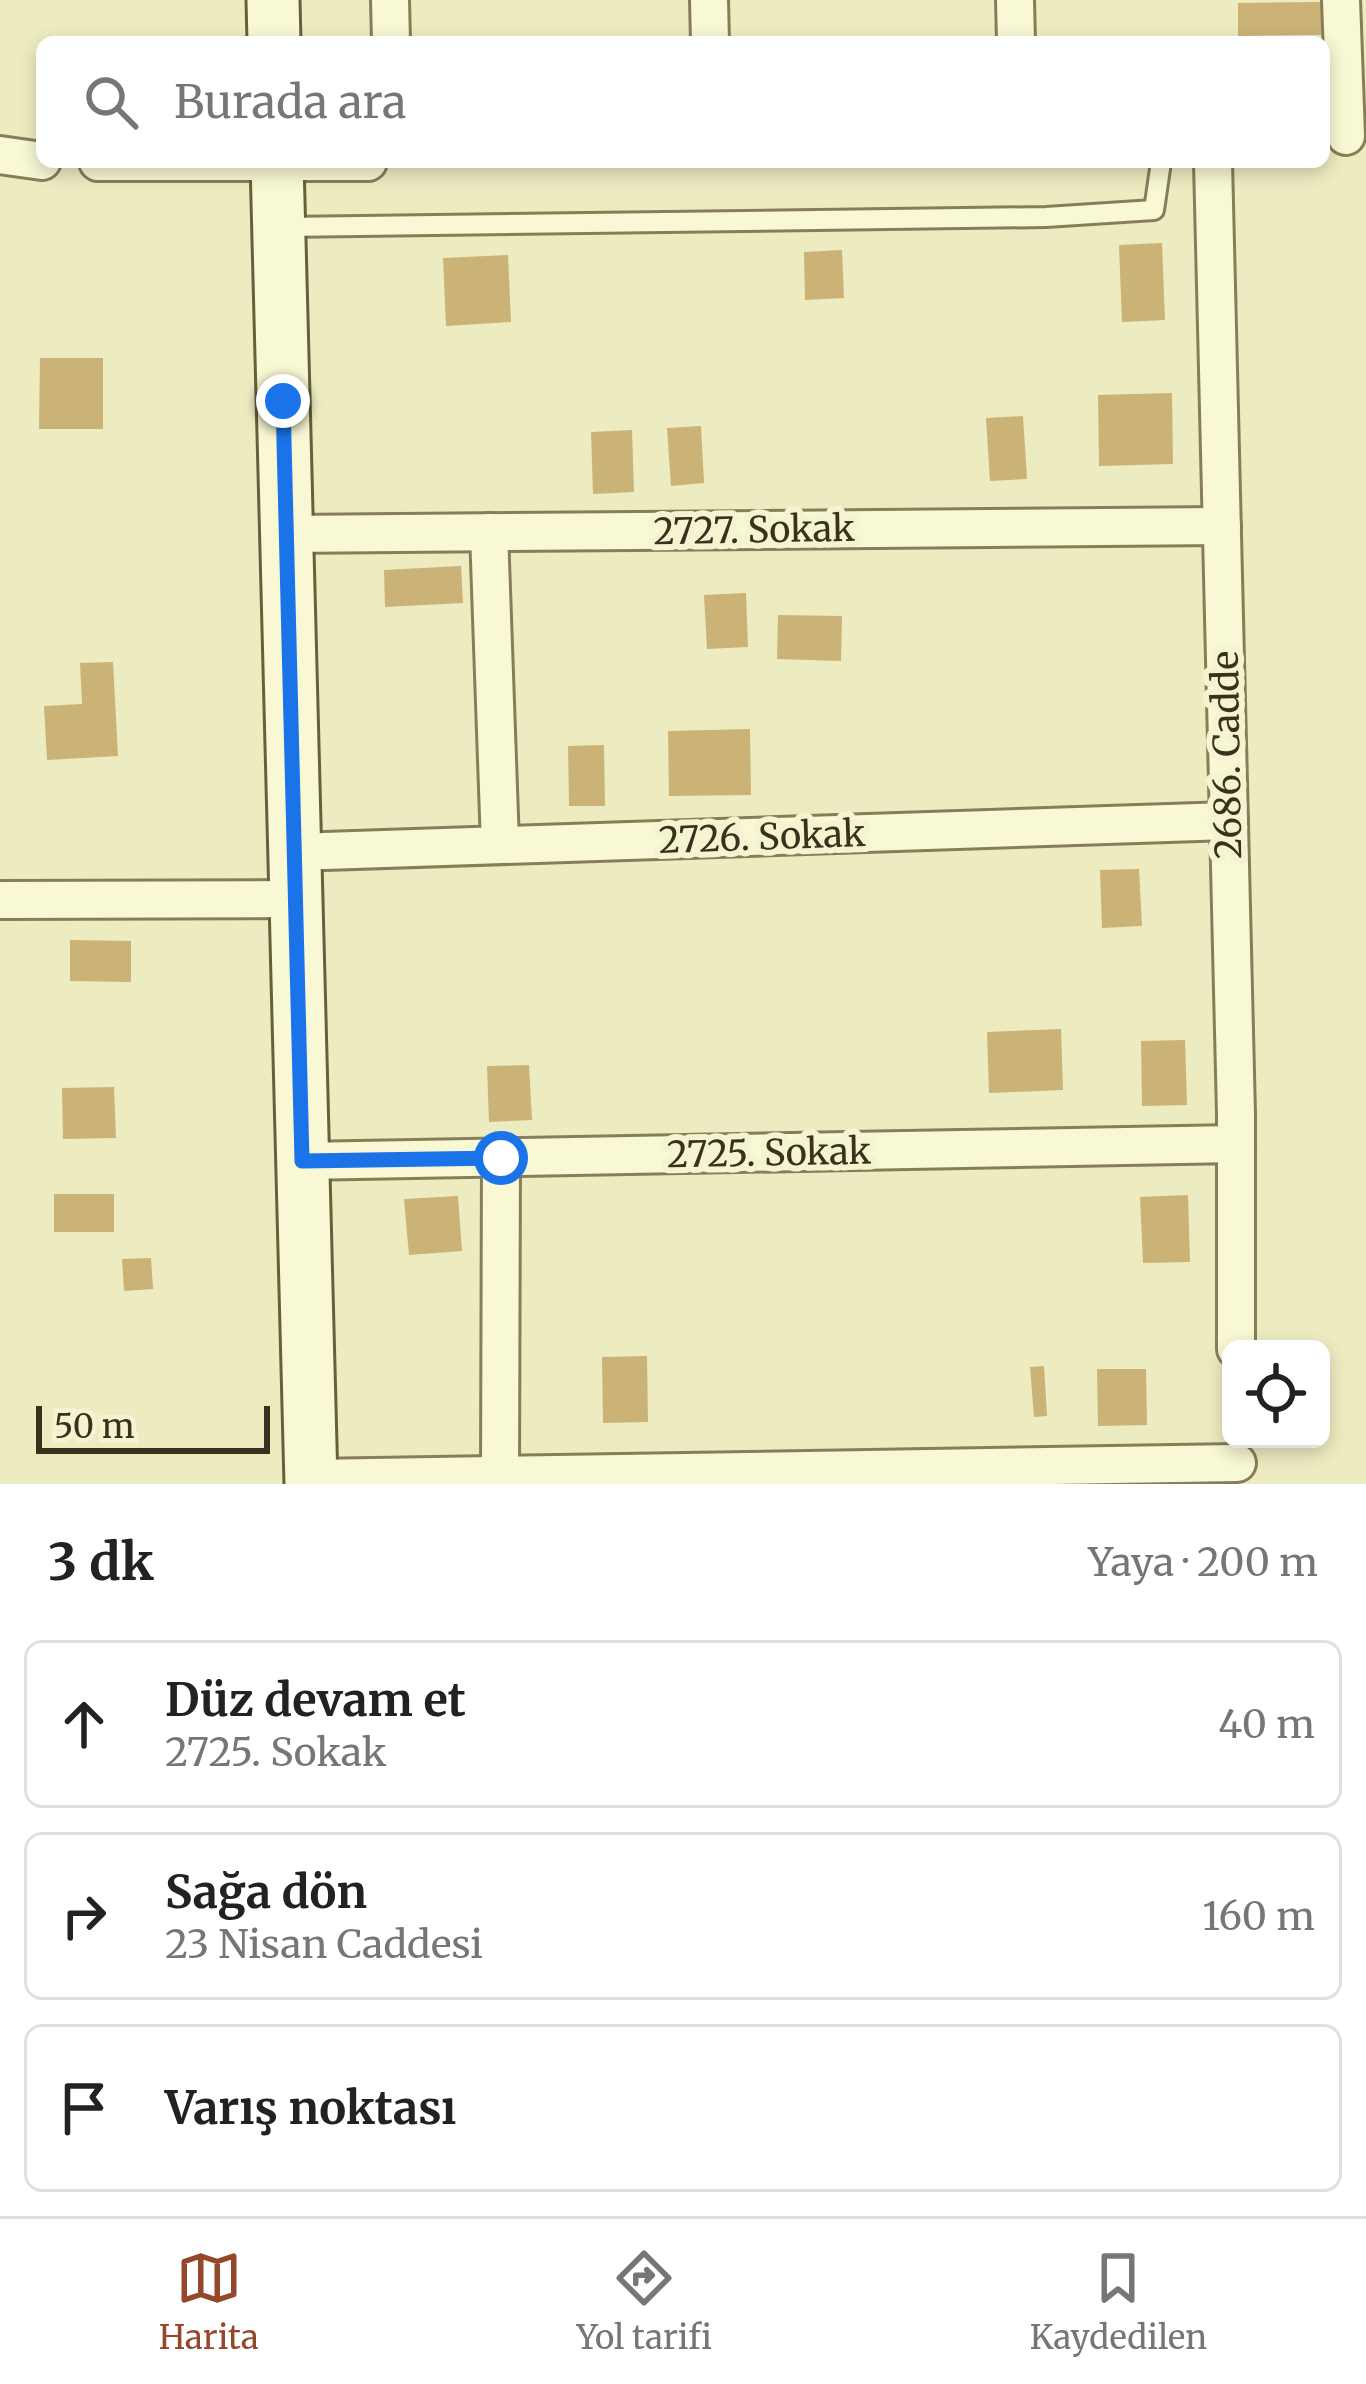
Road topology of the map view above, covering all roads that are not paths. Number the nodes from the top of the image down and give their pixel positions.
1 (274, 0) edge
2 (390, 0) edge
3 (709, 0) edge
4 (1015, 0) edge
5 (1341, 0) edge
6 (274, 36) edge
7 (392, 36) edge
8 (710, 36) edge
9 (1016, 36) edge
10 (1345, 136) edge
11 (277, 168) edge
12 (1160, 168) edge
13 (1213, 168) edge
14 (279, 226) junction
15 (1222, 526) junction
16 (489, 532) junction
17 (286, 534) junction
18 (1229, 821) junction
19 (500, 845) junction
20 (295, 875) junction
21 (0, 900) edge
22 (1236, 1144) junction
23 (501, 1158) junction
24 (302, 1161) junction
25 (1236, 1340) edge
26 (1237, 1462) edge
27 (500, 1475) junction
28 (311, 1481) edge

1 - 6 main road
2 - 7 street
3 - 8 street
4 - 9 street
5 - 10 street
11 - 14 main road
12 - 14 lane
13 - 15 street, 2686. Cadde
14 - 17 main road
15 - 16 street, 2727. Sokak
15 - 18 street, 2686. Cadde
16 - 17 street, 2727. Sokak
16 - 19 street
17 - 20 main road
18 - 19 street, 2726. Sokak
18 - 22 street, 2686. Cadde
19 - 20 street, 2726. Sokak
20 - 21 street, 2726. Sokak
20 - 24 main road
22 - 23 street, 2725. Sokak
22 - 25 street, 2686. Cadde
23 - 24 street, 2725. Sokak
23 - 27 street
24 - 28 main road
26 - 27 street
27 - 28 street

